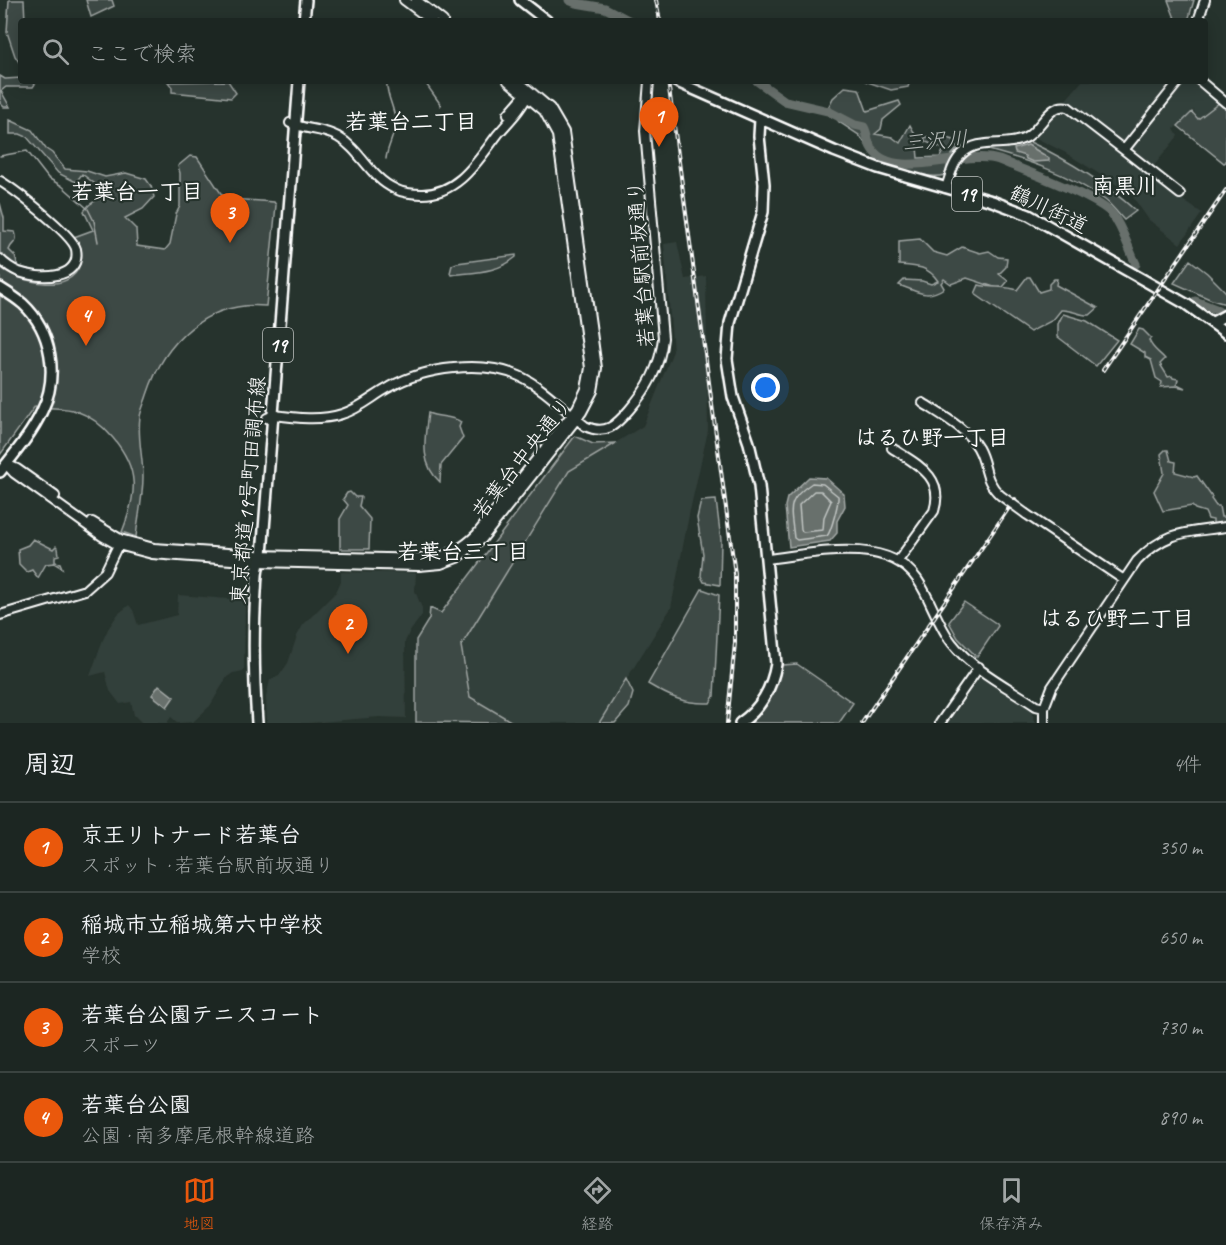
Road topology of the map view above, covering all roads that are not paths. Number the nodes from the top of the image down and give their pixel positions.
1 (300, 0) edge
2 (306, 0) edge
3 (404, 0) edge
4 (416, 0) edge
5 (520, 0) edge
6 (1205, 0) edge
7 (298, 18) edge
8 (304, 18) edge
9 (428, 18) edge
10 (439, 18) edge
11 (543, 18) edge
12 (1199, 18) edge
13 (293, 84) edge
14 (299, 84) edge
15 (512, 84) edge
16 (520, 84) edge
17 (649, 84) edge
18 (682, 84) edge
19 (1176, 84) edge
20 (1204, 84) edge
21 (527, 94) junction
22 (1226, 103) edge
23 (647, 111) junction
24 (760, 119) junction
25 (294, 124) junction
26 (1124, 150) junction
27 (0, 181) edge
28 (946, 188) junction
29 (1180, 194) dead end
30 (0, 259) edge
31 (0, 288) edge
32 (1226, 315) edge
33 (1213, 322) junction
34 (1226, 333) edge
35 (923, 403) dead end
36 (272, 418) junction
37 (573, 420) junction
38 (892, 448) dead end
39 (6, 464) junction
40 (0, 472) edge
41 (1226, 527) edge
42 (118, 545) junction
43 (259, 558) junction
44 (767, 559) junction
45 (898, 561) junction
46 (1124, 580) junction
47 (0, 615) edge
48 (979, 667) junction
49 (1044, 708) junction
50 (257, 723) edge
51 (740, 723) edge
52 (940, 723) edge
53 (1044, 723) edge

1 - 7 main road
2 - 8 main road
3 - 9 street
4 - 10 street
5 - 11 main road
6 - 12 street
13 - 25 main road, 東京都道19号町田調布線 / 19
14 - 25 main road, 東京都道19号町田調布線 / 19
15 - 21 street, 若葉台中央通り
16 - 21 street, 若葉台中央通り
17 - 23 street
18 - 24 main road, 鶴川街道 / 19
19 - 26 street
20 - 22 street
21 - 25 street
21 - 37 street, 若葉台中央通り
23 - 37 street, 若葉台駅前坂通り
23 - 37 street, 若葉台駅前坂通り
24 - 28 main road, 鶴川街道 / 19
24 - 44 main road
25 - 36 main road, 東京都道19号町田調布線 / 19
26 - 28 street
26 - 29 street
27 - 30 street
28 - 33 main road, 鶴川街道 / 19
31 - 39 main road
32 - 33 main road
33 - 34 main road, 鶴川街道 / 19
35 - 46 street, bridge
36 - 37 street
36 - 43 main road, 東京都道19号町田調布線 / 19
37 - 43 street, 若葉台中央通り
38 - 45 street
39 - 40 main road
39 - 42 street
39 - 43 street
41 - 46 street
42 - 43 street
42 - 47 street
43 - 50 main road, 東京都道19号町田調布線 / 19
44 - 45 street
44 - 51 main road
45 - 48 street
46 - 49 street
48 - 49 street
48 - 52 street
49 - 53 street

